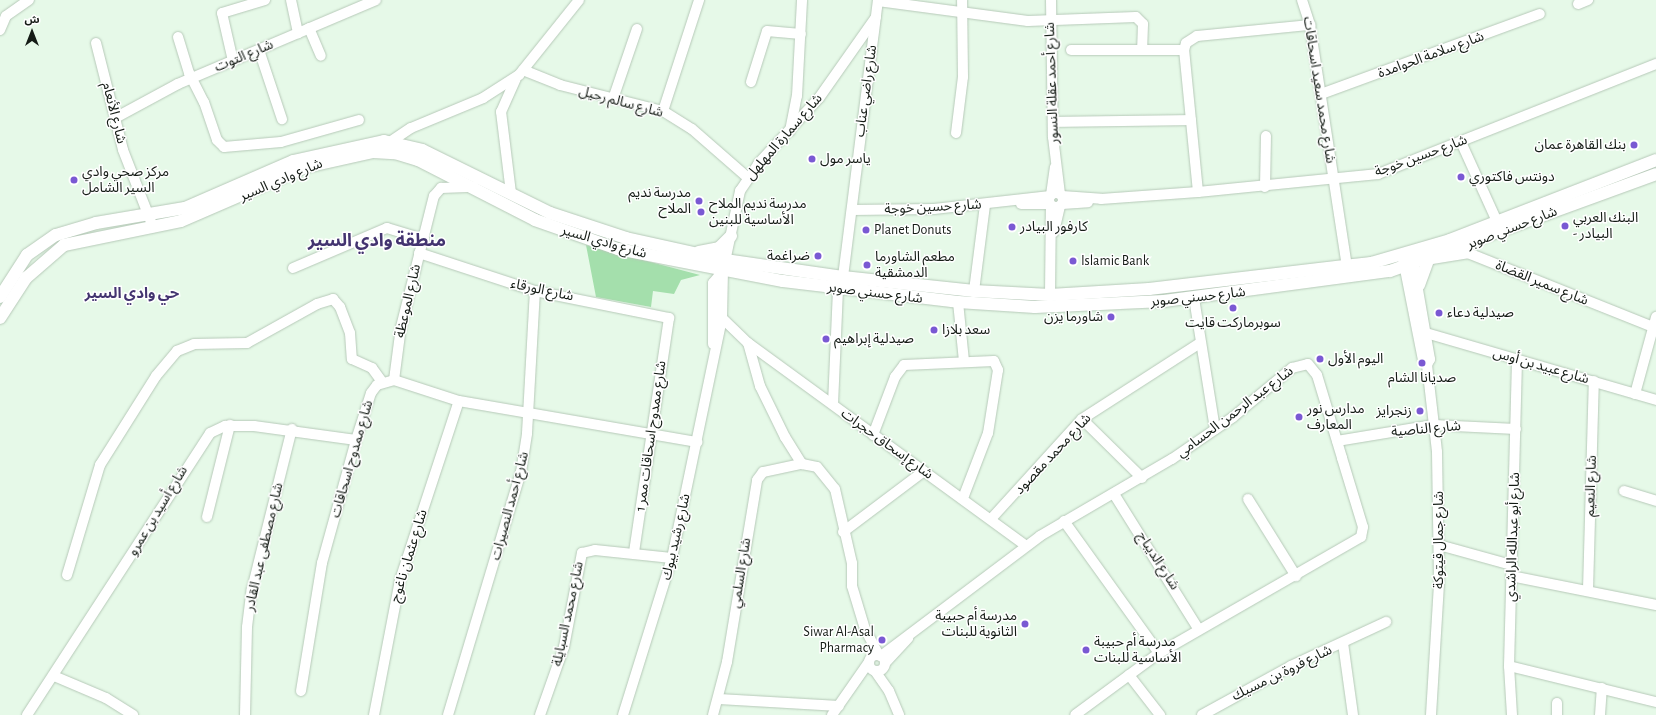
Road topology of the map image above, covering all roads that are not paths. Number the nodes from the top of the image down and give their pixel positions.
1 (29, 0) edge
2 (265, 0) edge
3 (291, 0) edge
4 (376, 0) edge
5 (579, 0) edge
6 (699, 0) edge
7 (802, 0) edge
8 (962, 0) edge
9 (1051, 0) edge
10 (1302, 0) edge
11 (878, 1) edge
12 (961, 14) junction
13 (1540, 14) dead end
14 (876, 17) junction
15 (1050, 22) junction
16 (1310, 25) junction
17 (309, 28) junction
18 (637, 29) dead end
19 (0, 30) edge
20 (298, 33) junction
21 (801, 34) junction
22 (178, 37) dead end
23 (96, 42) dead end
24 (259, 50) junction
25 (1071, 50) dead end
26 (1142, 50) junction
27 (1184, 50) junction
28 (321, 56) dead end
29 (233, 61) junction
30 (1656, 64) edge
31 (521, 73) junction
32 (191, 79) junction
33 (751, 82) dead end
34 (1321, 94) junction
35 (613, 99) junction
36 (663, 111) junction
37 (115, 118) junction
38 (282, 119) dead end
39 (359, 120) dead end
40 (1191, 120) junction
41 (1053, 122) junction
42 (790, 131) junction
43 (956, 133) dead end
44 (1266, 136) dead end
45 (1461, 142) junction
46 (390, 147) junction
47 (1656, 160) edge
48 (1656, 174) edge
49 (747, 177) junction
50 (1333, 180) junction
51 (475, 187) junction
52 (1265, 187) junction
53 (1198, 192) junction
54 (511, 193) junction
55 (1056, 200) junction
56 (985, 205) junction
57 (852, 210) junction
58 (1496, 219) junction
59 (151, 222) junction
60 (731, 236) junction
61 (424, 240) junction
62 (692, 252) junction
63 (419, 253) junction
64 (1407, 254) junction
65 (1428, 260) junction
66 (724, 265) junction
67 (1410, 266) junction
68 (1347, 267) junction
69 (293, 268) dead end
70 (843, 277) junction
71 (1419, 285) junction
72 (838, 288) junction
73 (535, 291) junction
74 (974, 291) junction
75 (924, 292) junction
76 (1050, 294) junction
77 (0, 297) edge
78 (1194, 298) junction
79 (958, 302) junction
80 (1656, 317) edge
81 (0, 318) edge
82 (669, 318) joint
83 (722, 318) junction
84 (1654, 327) junction
85 (1426, 333) junction
86 (748, 343) junction
87 (1200, 343) junction
88 (714, 356) junction
89 (1517, 359) junction
90 (964, 361) junction
91 (1427, 365) junction
92 (394, 380) junction
93 (1594, 381) junction
94 (382, 382) junction
95 (1635, 394) junction
96 (1656, 400) edge
97 (459, 401) junction
98 (833, 404) junction
99 (528, 415) junction
100 (1082, 419) junction
101 (230, 425) junction
102 (1434, 425) junction
103 (292, 429) junction
104 (1516, 429) junction
105 (1215, 430) junction
106 (652, 434) junction
107 (873, 435) junction
108 (356, 440) junction
109 (1337, 441) junction
110 (697, 442) junction
111 (802, 464) junction
112 (924, 471) junction
113 (1142, 478) junction
114 (1624, 491) dead end
115 (1114, 494) junction
116 (963, 498) junction
117 (1248, 499) dead end
118 (1656, 500) edge
119 (207, 517) dead end
120 (991, 519) junction
121 (1064, 521) junction
122 (843, 532) junction
123 (1439, 545) junction
124 (1026, 546) junction
125 (634, 553) junction
126 (672, 558) junction
127 (1511, 565) junction
128 (67, 575) dead end
129 (1296, 576) junction
130 (1511, 576) junction
131 (1588, 590) junction
132 (1656, 604) edge
133 (1386, 622) dead end
134 (1199, 630) junction
135 (1343, 643) junction
136 (1159, 653) junction
137 (877, 663) junction
138 (1509, 666) junction
139 (1129, 675) junction
140 (54, 676) junction
141 (1602, 688) junction
142 (301, 691) dead end
143 (719, 699) junction
144 (1656, 702) edge
145 (1556, 703) dead end
146 (839, 706) junction
147 (27, 715) edge
148 (133, 715) edge
149 (245, 715) edge
150 (374, 715) edge
151 (448, 715) edge
152 (540, 715) edge
153 (623, 715) edge
154 (713, 715) edge
155 (832, 715) edge
156 (899, 715) edge
157 (1075, 715) edge
158 (1160, 715) edge
159 (1202, 715) edge
160 (1352, 715) edge
161 (1431, 715) edge
162 (1512, 715) edge
163 (1557, 715) edge
164 (1600, 715) edge

1 - 19 street
2 - 29 street
3 - 20 street
4 - 17 street, شارع التوت
5 - 31 street
6 - 36 street
7 - 21 street
8 - 12 street
9 - 15 street, شارع أحمد عقلة النسور
10 - 16 street, شارع محمد سعيد اسحاقات
11 - 12 street
11 - 14 street, شارع راضي عناب
12 - 15 street
12 - 43 street
13 - 34 street, شارع سلامة الحوامدة
14 - 42 street, شارع سمارة المهلهل
14 - 57 street, شارع راضي عناب
15 - 26 street
15 - 41 street, شارع أحمد عقلة النسور
16 - 27 street
16 - 34 street, شارع محمد سعيد اسحاقات
17 - 20 street, شارع التوت
17 - 28 street
18 - 35 street
20 - 24 street, شارع التوت
21 - 33 street
21 - 42 street
22 - 32 street
23 - 37 street, شارع الأنعام
24 - 29 street, شارع التوت
24 - 38 street
25 - 26 street
26 - 27 street
27 - 40 street
29 - 32 street, شارع التوت
30 - 45 street, شارع حسين خوجة
31 - 35 street, شارع سالم رحيل
31 - 46 street
31 - 54 street
32 - 37 street, شارع التوت
32 - 39 street
34 - 50 street, شارع محمد سعيد اسحاقات
35 - 36 street, شارع سالم رحيل
36 - 49 street, شارع سالم رحيل
37 - 59 street, شارع الأنعام
40 - 41 street
40 - 53 street
41 - 55 street, شارع أحمد عقلة النسور
42 - 49 street, شارع سمارة المهلهل
44 - 52 street
45 - 50 street, شارع حسين خوجة
45 - 58 street
46 - 51 main road, شارع وادي السير
46 - 54 main road, شارع وادي السير
46 - 59 main road, شارع وادي السير
47 - 58 main road, شارع حسني صوبر
48 - 65 main road, شارع حسني صوبر
49 - 60 street, شارع سمارة المهلهل
50 - 52 street, شارع حسين خوجة
50 - 68 street, شارع محمد سعيد اسحاقات
51 - 61 street, شارع الموعظة
51 - 66 main road, شارع وادي السير
52 - 53 street, شارع حسين خوجة
53 - 55 street, شارع حسين خوجة
54 - 62 main road, شارع وادي السير
55 - 56 street, شارع حسين خوجة
55 - 76 street, شارع أحمد عقلة النسور
56 - 57 street, شارع حسين خوجة
56 - 74 street
57 - 70 street, شارع راضي عناب
58 - 64 main road, شارع حسني صوبر
59 - 77 main road, شارع وادي السير
59 - 81 main road, شارع وادي السير
60 - 62 main road
60 - 66 street, شارع سمارة المهلهل
61 - 63 street, شارع الموعظة
61 - 69 street
62 - 66 main road, شارع وادي السير
63 - 73 street, شارع الورقاء
63 - 92 street, شارع الموعظة
64 - 67 street, شارع جمال قيتوكة
64 - 68 main road, شارع حسني صوبر
65 - 67 main road, شارع حسني صوبر
65 - 71 main road
65 - 84 street, شارع سمير القضاة
66 - 70 main road, شارع حسني صوبر
66 - 72 main road, شارع حسني صوبر
66 - 83 street, شارع رشيد بيوك
66 - 88 street, شارع رشيد بيوك
67 - 71 street, شارع جمال قيتوكة
67 - 78 main road, شارع حسني صوبر
67 - 91 street, شارع جمال قيتوكة
68 - 76 main road, شارع حسني صوبر
70 - 75 main road, شارع حسني صوبر
71 - 85 street, شارع جمال قيتوكة
72 - 75 main road, شارع حسني صوبر
72 - 98 street
73 - 82 street, شارع الورقاء
73 - 99 street, شارع أحمد النصيرات
74 - 75 main road, شارع حسني صوبر
74 - 76 main road, شارع حسني صوبر
75 - 79 main road, شارع حسني صوبر
78 - 79 main road, شارع حسني صوبر
78 - 87 street
79 - 90 street
80 - 84 street
82 - 106 street, شارع ممدوح اسحاقات ممر 1
83 - 86 street, شارع إسحاق حجرات
83 - 88 street, شارع رشيد بيوك
84 - 95 street
85 - 89 street, شارع عبيد بن أوس
85 - 91 street, شارع جمال قيتوكة
86 - 98 street, شارع إسحاق حجرات
86 - 111 street
87 - 100 street, شارع محمد مقصود
87 - 105 street
88 - 110 street, شارع رشيد بيوك
89 - 93 street, شارع عبيد بن أوس
89 - 104 street, شارع أبو عبدالله الراشدي
90 - 107 street
90 - 116 street
91 - 102 street, شارع جمال قيتوكة
92 - 94 street
92 - 97 street
93 - 95 street, شارع عبيد بن أوس
93 - 131 street, شارع النعيم
94 - 108 street, شارع ممدوح اسحاقات
94 - 128 street
95 - 96 street, شارع عبيد بن أوس
97 - 99 street
97 - 150 street, شارع عثمان ناغوج
98 - 107 street, شارع إسحاق حجرات
99 - 106 street
99 - 151 street, شارع أحمد النصيرات
100 - 113 street
100 - 120 street, شارع محمد مقصود
101 - 103 street, شارع أسيد بن عمرو
101 - 119 street
101 - 140 street, شارع أسيد بن عمرو
102 - 104 street, شارع الناصية
102 - 109 street, شارع الناصية
102 - 123 street, شارع جمال قيتوكة
103 - 108 street, شارع أسيد بن عمرو
103 - 149 street, شارع مصطفى عبد القادر
104 - 127 street, شارع أبو عبدالله الراشدي
105 - 109 street, شارع عبد الرحمن الحسامي
105 - 113 street, شارع عبد الرحمن الحسامي
106 - 110 street
106 - 125 street, شارع ممدوح اسحاقات ممر 1
107 - 112 street, شارع إسحاق حجرات
108 - 142 street, شارع ممدوح اسحاقات
109 - 129 street, شارع عبد الرحمن الحسامي
110 - 126 street, شارع رشيد بيوك
111 - 122 street
111 - 143 street, شارع السلمي
112 - 116 street, شارع إسحاق حجرات
112 - 122 street
113 - 115 street, شارع عبد الرحمن الحسامي
114 - 118 street
115 - 121 street, شارع عبد الرحمن الحسامي
115 - 134 street, شارع الديباج
116 - 120 street, شارع إسحاق حجرات
117 - 129 street
120 - 124 street, شارع إسحاق حجرات
121 - 124 street, شارع عبد الرحمن الحسامي
121 - 136 street
122 - 137 street
123 - 127 street
123 - 161 street, شارع جمال قيتوكة
124 - 137 street, شارع عبد الرحمن الحسامي
125 - 126 street, شارع محمد السبايلة
125 - 152 street, شارع محمد السبايلة
126 - 153 street, شارع رشيد بيوك
127 - 130 street, شارع أبو عبدالله الراشدي
129 - 134 street, شارع عبد الرحمن الحسامي
130 - 131 street
130 - 138 street, شارع أبو عبدالله الراشدي
131 - 132 street
133 - 135 street, شارع فروة بن مسيك
134 - 136 street, شارع عبد الرحمن الحسامي
135 - 159 street, شارع فروة بن مسيك
135 - 160 street, شارع فروة بن مسيك
136 - 139 street, شارع عبد الرحمن الحسامي
137 - 146 street, شارع عبد الرحمن الحسامي
137 - 156 street
138 - 141 street
138 - 162 street, شارع أبو عبدالله الراشدي
139 - 157 street, شارع عبد الرحمن الحسامي
139 - 158 street
140 - 147 street, شارع أسيد بن عمرو
140 - 148 street
141 - 144 street
141 - 164 street
143 - 146 street
143 - 154 street, شارع السلمي
145 - 163 street
146 - 155 street, شارع عبد الرحمن الحسامي

